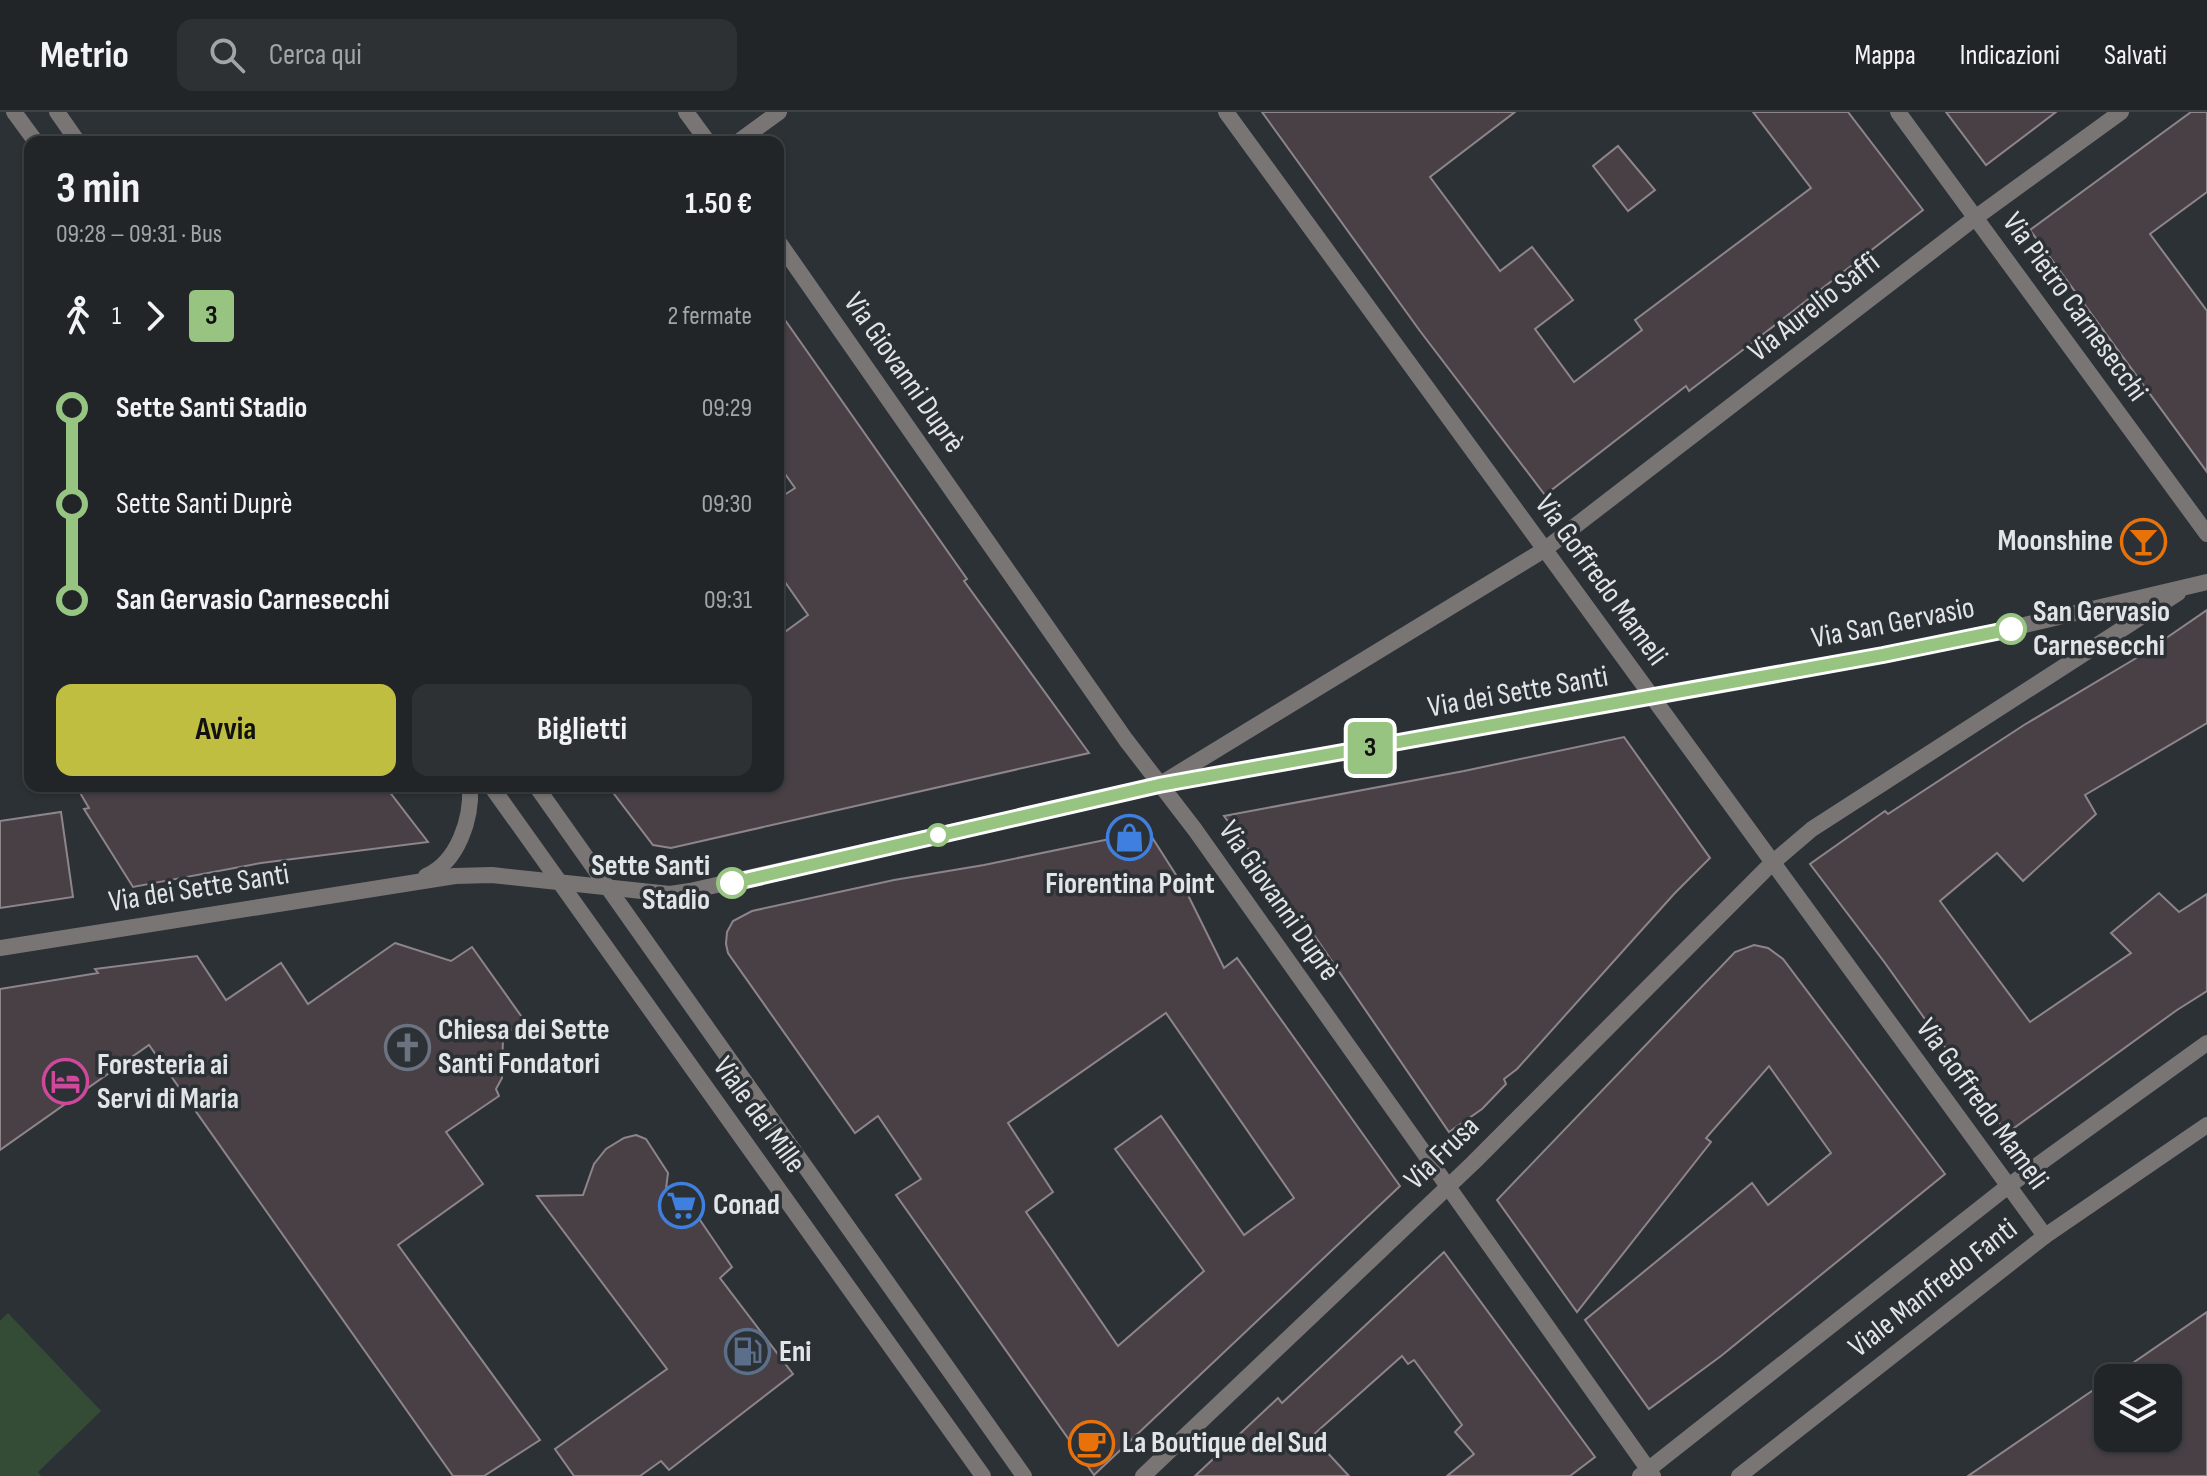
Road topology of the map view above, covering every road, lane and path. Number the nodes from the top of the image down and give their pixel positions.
1 (14, 112) edge
2 (57, 112) edge
3 (686, 112) edge
4 (779, 112) edge
5 (1226, 112) edge
6 (1898, 112) edge
7 (2121, 112) edge
8 (32, 136) edge
9 (74, 136) edge
10 (704, 136) edge
11 (746, 136) edge
12 (1975, 218) junction
13 (784, 250) edge
14 (2207, 534) edge
15 (1544, 550) junction
16 (2199, 584) edge
17 (1651, 695) junction
18 (1159, 785) junction
19 (469, 792) edge
20 (495, 792) edge
21 (540, 792) edge
22 (1772, 863) junction
23 (558, 882) junction
24 (406, 883) junction
25 (607, 888) junction
26 (0, 948) edge
27 (2207, 1043) edge
28 (2207, 1125) edge
29 (2007, 1187) junction
30 (1447, 1188) junction
31 (2045, 1236) junction
32 (1647, 1474) edge
33 (983, 1476) edge
34 (1024, 1476) edge
35 (1143, 1476) edge
36 (1739, 1476) edge

1 - 8 street
2 - 9 street
3 - 10 street
4 - 11 street
5 - 15 street, Via Goffredo Mameli
6 - 12 street, Via Pietro Carnesecchi
7 - 12 street, Via Aurelio Saffi
12 - 14 street, Via Pietro Carnesecchi
12 - 15 street, Via Aurelio Saffi
13 - 18 street, Via Giovanni Duprè
15 - 17 street, Via Goffredo Mameli
15 - 18 street, Via dei Sette Santi
16 - 17 street, Via San Gervasio
16 - 22 street, Via San Gervasio
17 - 18 street, Via dei Sette Santi
17 - 22 street, Via Goffredo Mameli
18 - 25 street, Via dei Sette Santi
18 - 30 street, Via Giovanni Duprè
19 - 24 street, Via dei Sette Santi
20 - 23 street, Viale dei Mille
21 - 25 street, Viale dei Mille
22 - 29 street, Via Goffredo Mameli
22 - 30 street, Via Frusa
23 - 24 street, Via dei Sette Santi
23 - 25 street, Via dei Sette Santi
23 - 33 street, Viale dei Mille
24 - 26 street, Via dei Sette Santi
25 - 34 street, Viale dei Mille
27 - 29 street
28 - 31 street, Viale Manfredo Fanti
29 - 31 street, Via Goffredo Mameli
29 - 32 street
30 - 32 street, Via Giovanni Duprè
30 - 35 street, Via Frusa
31 - 36 street, Viale Manfredo Fanti

